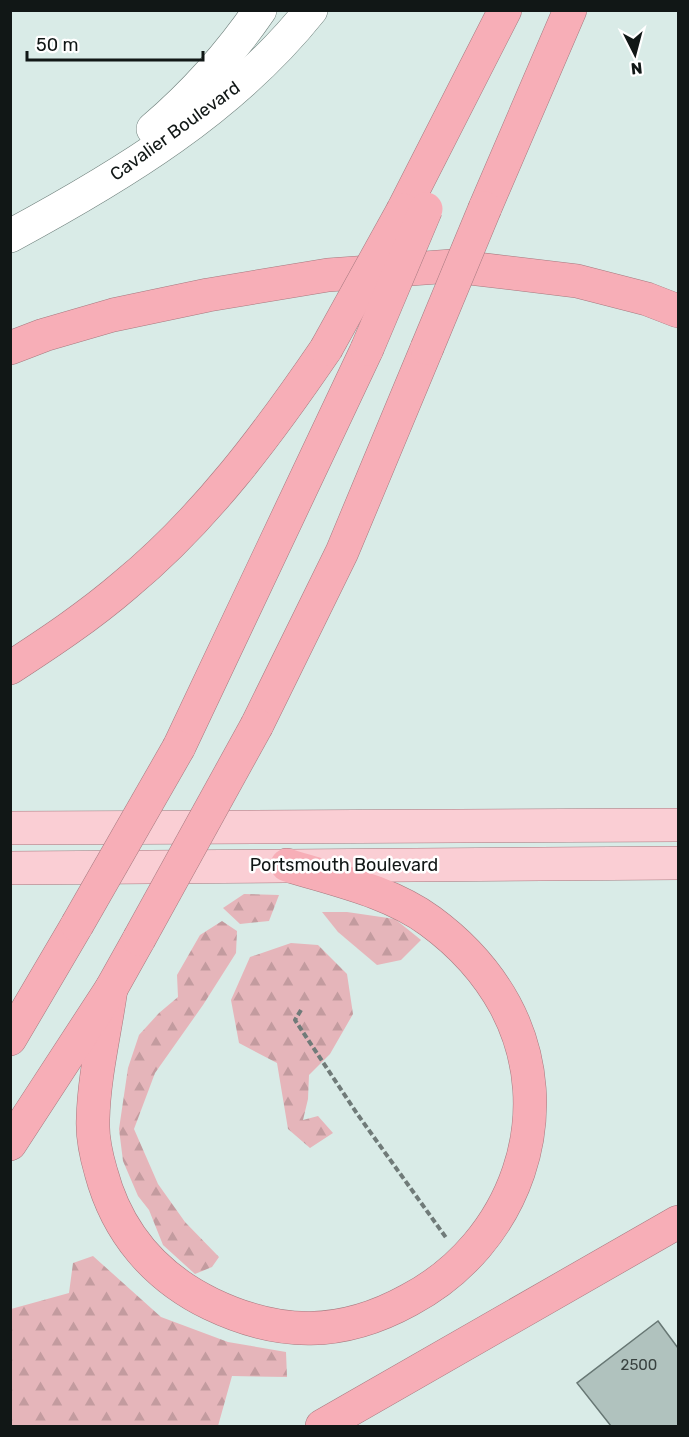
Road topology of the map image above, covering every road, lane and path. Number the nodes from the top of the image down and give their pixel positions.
1 (260, 10) edge
2 (311, 10) edge
3 (505, 10) edge
4 (509, 10) edge
5 (570, 10) edge
6 (415, 210) junction
7 (16, 233) edge
8 (678, 311) edge
9 (10, 348) edge
10 (10, 668) edge
11 (678, 825) edge
12 (10, 828) edge
13 (678, 863) edge
14 (287, 865) junction
15 (10, 868) edge
16 (111, 989) junction
17 (301, 1010) dead end
18 (10, 1039) edge
19 (10, 1144) edge
20 (678, 1222) edge
21 (463, 1262) junction
22 (322, 1426) edge

1 - 7 street, Cavalier Boulevard
2 - 7 street, Cavalier Boulevard
3 - 6 highway
4 - 6 highway
5 - 16 highway, bridge
6 - 10 highway, bridge
6 - 18 highway, bridge
8 - 9 highway
11 - 12 main road
13 - 14 main road, Portsmouth Boulevard
14 - 15 main road, Portsmouth Boulevard
14 - 21 highway
16 - 19 highway
16 - 21 highway
17 - 21 path
20 - 22 highway

